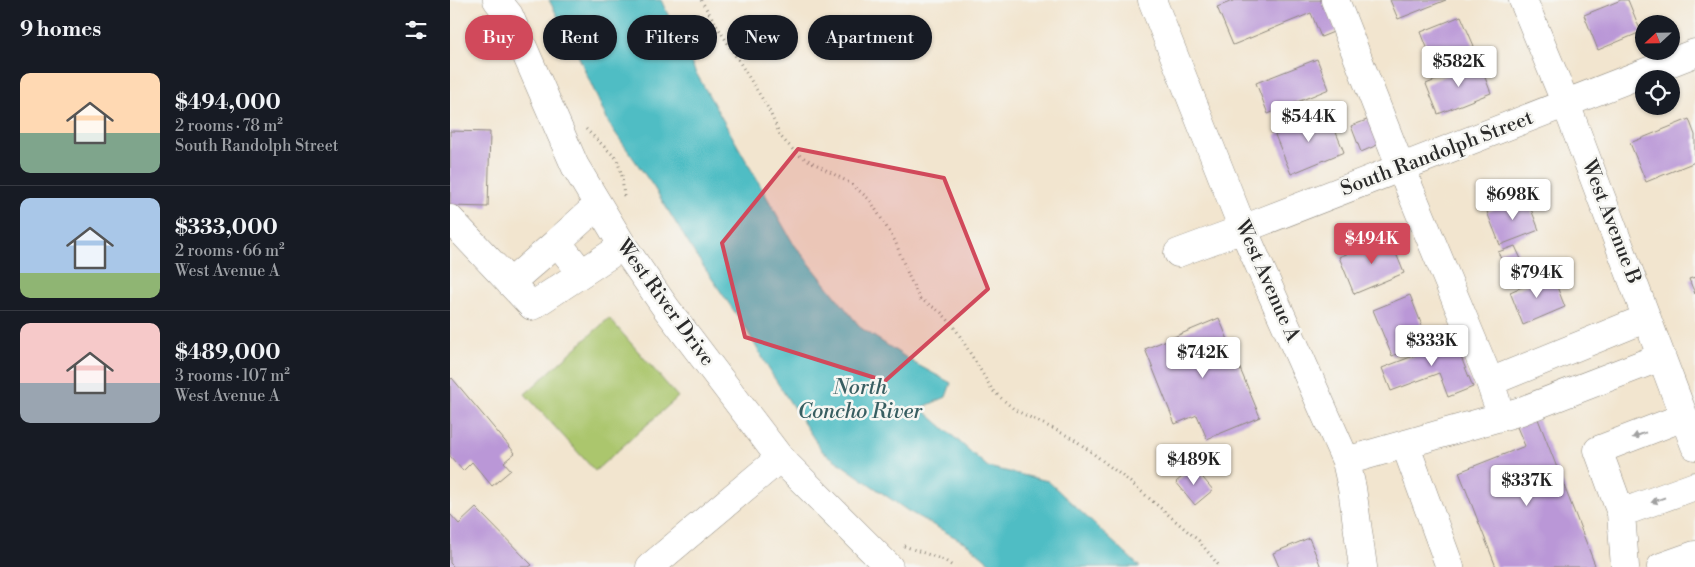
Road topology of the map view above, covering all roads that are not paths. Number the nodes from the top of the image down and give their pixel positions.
1 (498, 0) edge
2 (1152, 0) edge
3 (1335, 0) edge
4 (1523, 0) edge
5 (1695, 54) edge
6 (1566, 104) junction
7 (1401, 168) junction
8 (611, 204) junction
9 (450, 219) edge
10 (1243, 229) junction
11 (557, 242) junction
12 (623, 246) junction
13 (1178, 253) dead end
14 (581, 272) junction
15 (510, 283) junction
16 (1647, 318) junction
17 (1661, 357) junction
18 (1490, 382) junction
19 (1502, 417) junction
20 (1684, 417) junction
21 (1406, 444) junction
22 (1695, 446) edge
23 (780, 458) junction
24 (1346, 461) junction
25 (1695, 486) edge
26 (1622, 513) junction
27 (1695, 555) edge
28 (894, 556) edge
29 (664, 563) edge
30 (1363, 567) edge
31 (1450, 567) edge
32 (1625, 567) edge
33 (1660, 567) edge

1 - 8 street, West River Drive
2 - 10 street, West Avenue A
3 - 7 street
4 - 6 street, West Avenue B
5 - 6 street, South Randolph Street
6 - 7 street, South Randolph Street
6 - 16 street, West Avenue B
7 - 10 street, South Randolph Street
7 - 18 street
8 - 11 street
8 - 12 street, West River Drive
9 - 15 street
10 - 13 street, South Randolph Street
10 - 24 street, West Avenue A
11 - 14 street
11 - 15 street
12 - 14 street
12 - 23 street, West River Drive
14 - 15 street
16 - 17 street, West Avenue B
16 - 18 street
17 - 19 street
17 - 20 street, West Avenue B
18 - 19 street
19 - 21 street
20 - 22 street, West Avenue B
20 -> 26 street
21 - 24 street
21 - 31 street
23 - 28 street, West River Drive
23 - 29 street
24 - 30 street, West Avenue A
25 -> 26 street
26 - 32 street
27 - 33 street

